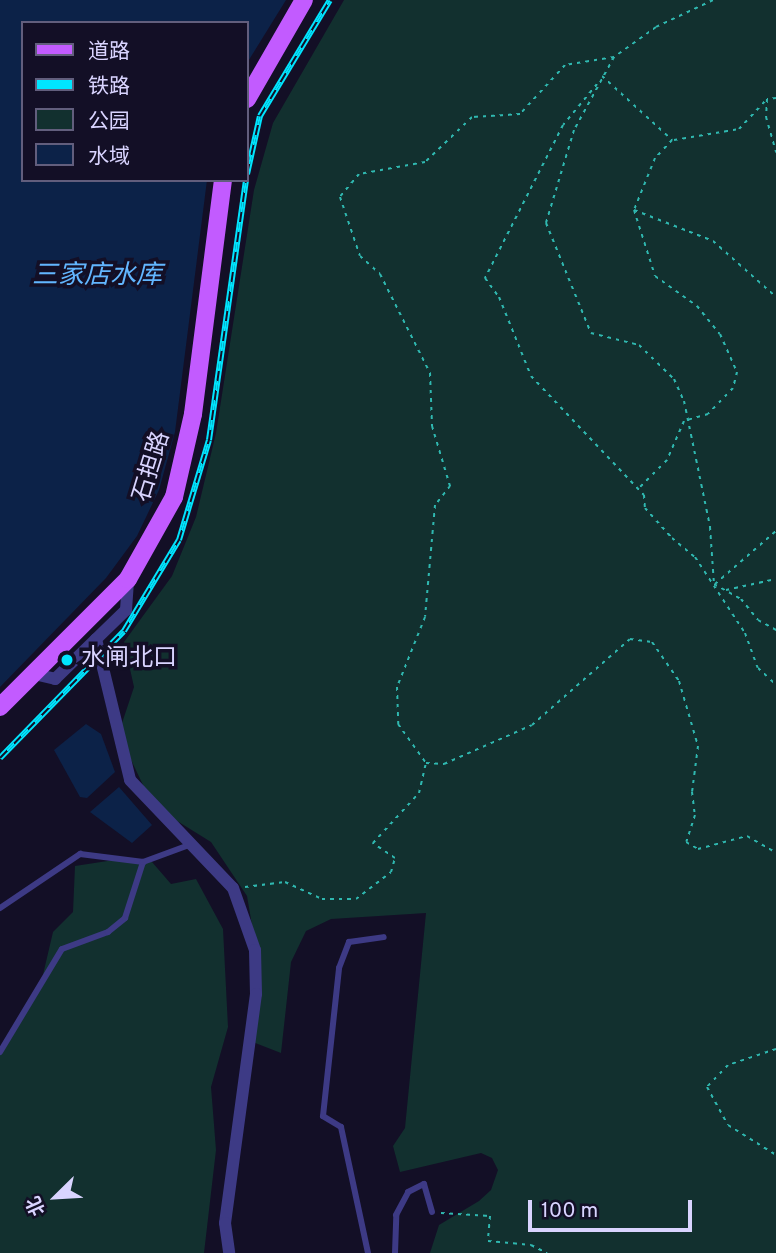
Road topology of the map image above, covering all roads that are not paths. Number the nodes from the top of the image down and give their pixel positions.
1 (304, 0) edge
2 (248, 97) edge
3 (223, 182) edge
4 (128, 579) junction
5 (96, 639) junction
6 (34, 674) junction
7 (0, 707) edge
8 (194, 844) junction
9 (143, 862) junction
10 (0, 908) edge
11 (384, 937) dead end
12 (0, 1052) edge
13 (432, 1212) road end
14 (229, 1253) edge
15 (368, 1253) edge
16 (395, 1253) edge

1 - 2 main road
3 - 4 main road, 石担路
4 - 5 street
4 - 6 main road, 石担路
5 - 6 street
5 - 8 street
6 - 7 main road, 石担路
8 - 9 lane
8 - 14 street
9 - 10 lane
9 - 12 lane
11 - 15 lane
13 - 16 lane

